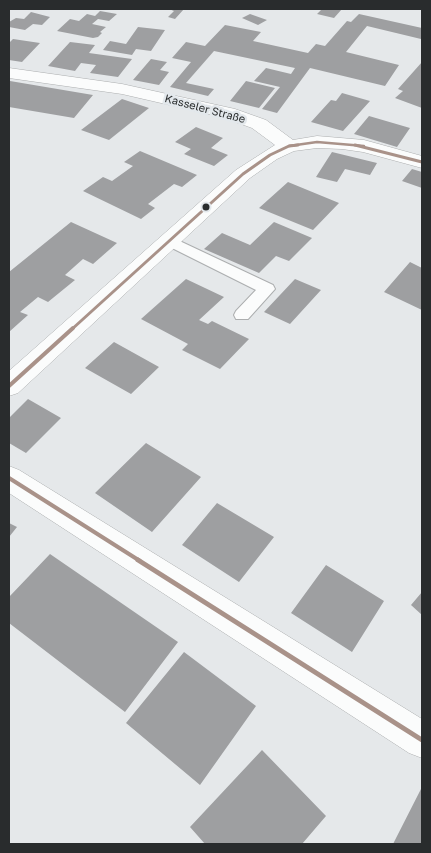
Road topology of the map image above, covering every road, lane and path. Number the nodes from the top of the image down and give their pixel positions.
1 (9, 73) edge
2 (289, 146) junction
3 (422, 162) edge
4 (169, 241) junction
5 (242, 315) dead end
6 (10, 384) edge
7 (9, 478) edge
8 (422, 740) edge

1 - 2 street, Kasseler Straße
2 - 3 street
2 - 4 street
4 - 5 lane
4 - 6 street
7 - 8 street

